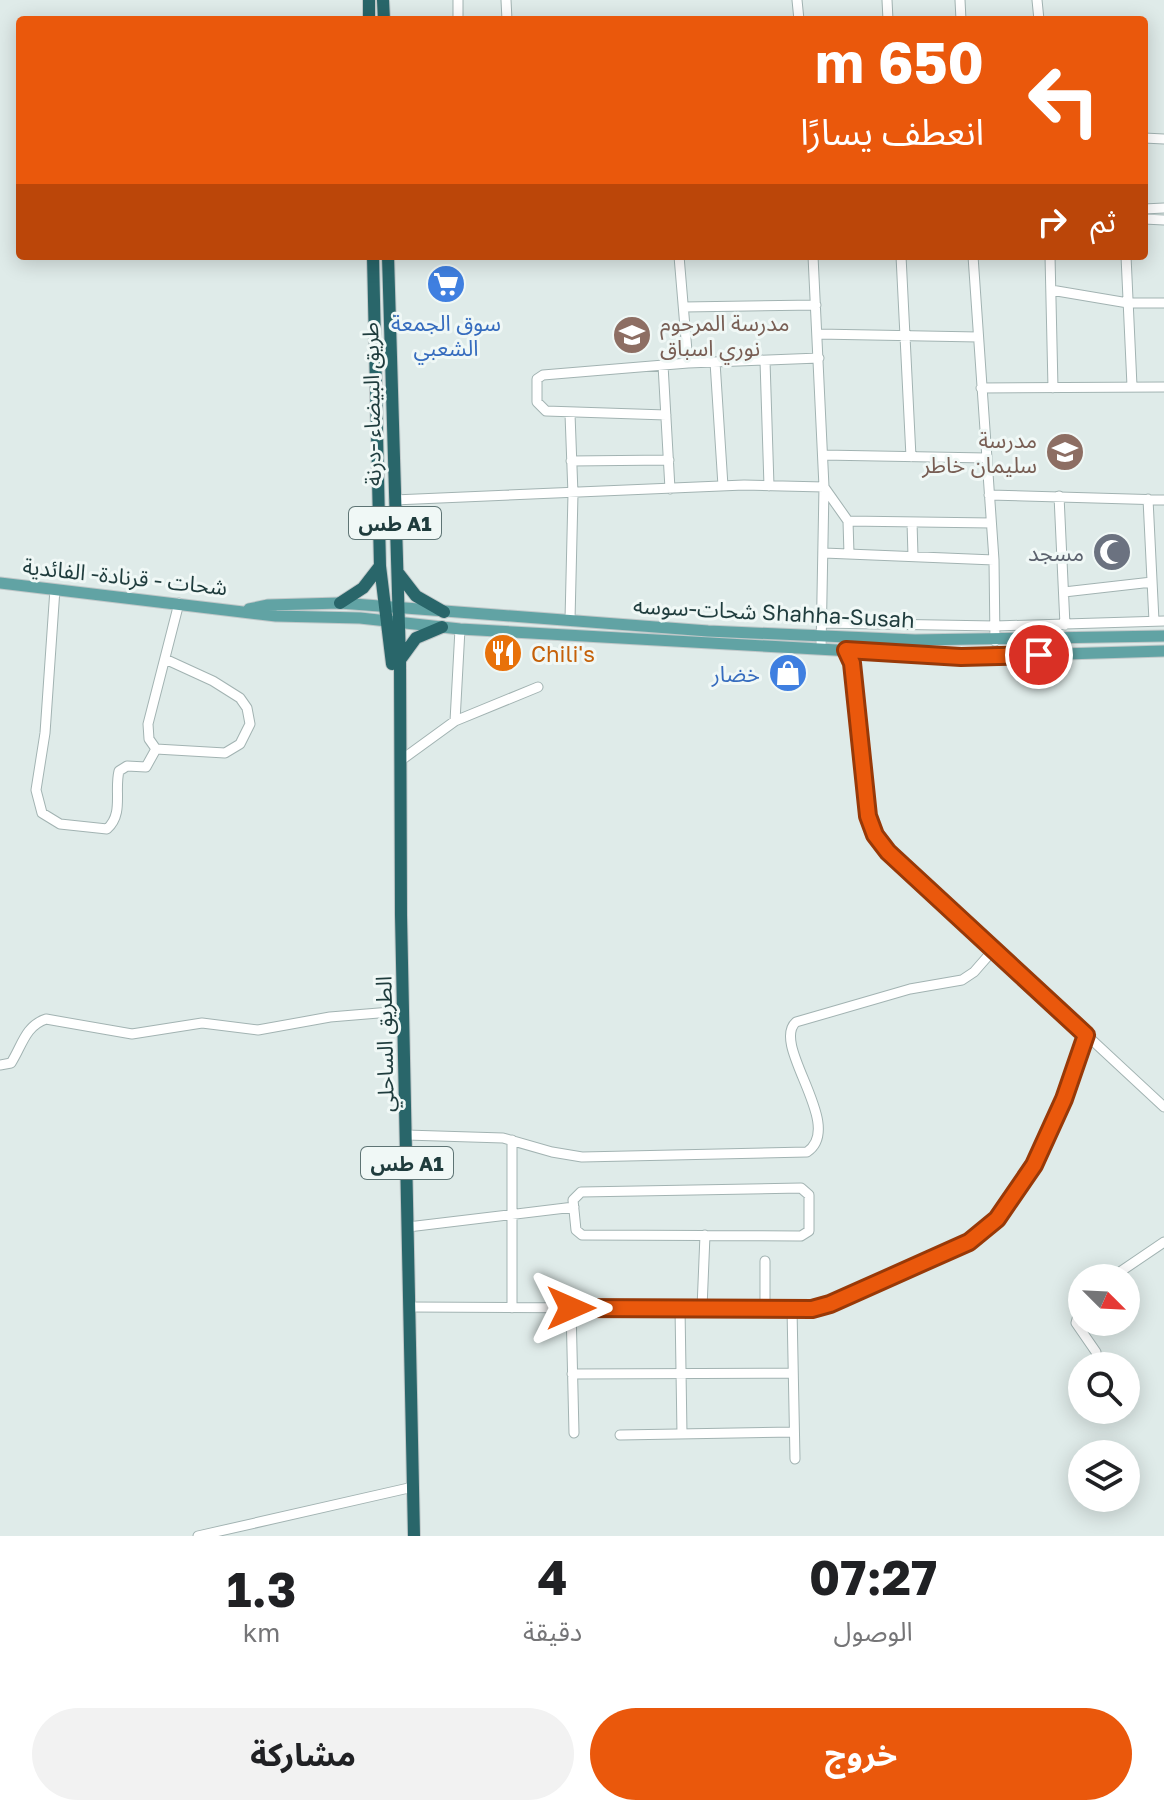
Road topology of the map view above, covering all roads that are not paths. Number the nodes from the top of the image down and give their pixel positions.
1 (373, 260) edge
2 (388, 260) edge
3 (679, 260) edge
4 (813, 260) edge
5 (901, 260) edge
6 (973, 260) edge
7 (1050, 260) edge
8 (1126, 260) edge
9 (1051, 290) junction
10 (1128, 303) junction
11 (1164, 303) edge
12 (816, 305) junction
13 (684, 307) junction
14 (818, 334) junction
15 (906, 335) junction
16 (978, 337) junction
17 (819, 358) junction
18 (765, 361) junction
19 (715, 362) junction
20 (688, 363) junction
21 (663, 365) junction
22 (1132, 386) junction
23 (1164, 387) edge
24 (981, 388) junction
25 (1053, 388) junction
26 (570, 414) junction
27 (666, 415) junction
28 (823, 455) junction
29 (911, 457) junction
30 (986, 458) junction
31 (669, 460) junction
32 (571, 461) junction
33 (723, 486) junction
34 (769, 486) junction
35 (824, 487) junction
36 (670, 489) junction
37 (573, 494) junction
38 (989, 495) junction
39 (1059, 496) junction
40 (1148, 499) junction
41 (394, 500) junction
42 (1164, 500) edge
43 (848, 521) junction
44 (912, 522) junction
45 (991, 523) junction
46 (824, 553) junction
47 (849, 554) junction
48 (913, 556) junction
49 (994, 560) junction
50 (380, 566) junction
51 (397, 571) junction
52 (1152, 582) junction
53 (0, 583) edge
54 (55, 589) junction
55 (1064, 592) junction
56 (179, 603) junction
57 (340, 603) junction
58 (383, 606) junction
59 (398, 608) junction
60 (245, 610) junction
61 (444, 612) junction
62 (570, 620) junction
63 (392, 621) junction
64 (1159, 621) edge
65 (1065, 625) junction
66 (995, 626) junction
67 (442, 627) junction
68 (821, 628) junction
69 (460, 629) junction
70 (1164, 636) edge
71 (995, 641) junction
72 (846, 643) junction
73 (821, 649) junction
74 (1164, 651) edge
75 (165, 659) junction
76 (400, 660) junction
77 (538, 687) dead end
78 (455, 721) junction
79 (156, 749) junction
80 (400, 761) junction
81 (399, 791) junction
82 (995, 948) junction
83 (403, 1011) junction
84 (1086, 1035) junction
85 (0, 1065) edge
86 (1164, 1107) edge
87 (406, 1135) junction
88 (512, 1140) junction
89 (574, 1207) junction
90 (512, 1213) junction
91 (408, 1227) junction
92 (705, 1235) junction
93 (1164, 1242) edge
94 (765, 1261) dead end
95 (1132, 1264) edge
96 (409, 1307) junction
97 (512, 1308) junction
98 (571, 1308) junction
99 (680, 1308) junction
100 (702, 1308) junction
101 (765, 1309) junction
102 (792, 1309) junction
103 (1085, 1336) edge
104 (1096, 1352) dead end
105 (681, 1372) junction
106 (793, 1373) junction
107 (572, 1374) junction
108 (794, 1432) junction
109 (574, 1433) dead end
110 (682, 1434) junction
111 (620, 1435) dead end
112 (795, 1459) dead end
113 (413, 1487) junction
114 (198, 1536) edge
115 (414, 1536) edge

1 - 50 highway, طريق البيضاء -درنة / طس A1
2 - 41 highway, طريق البيضاء -درنة / طس A1
3 - 13 street
4 - 12 street
5 - 15 street
6 - 16 street
7 - 9 street
8 - 10 street
9 - 10 street
9 - 25 street
10 - 11 street
10 - 22 street
12 - 13 street
12 - 14 street
13 - 20 street
14 - 15 street
14 - 17 street
15 - 16 street
15 - 29 street
16 - 24 street
17 - 18 street
17 - 28 street
18 - 19 street
18 - 34 street
19 - 20 street
19 - 33 street
20 - 21 street
21 - 26 street
21 - 27 street
22 - 23 street
22 - 25 street
24 - 25 street
24 - 30 street
26 - 27 street
26 - 32 street
27 - 31 street
28 - 29 street
28 - 35 street
29 - 30 street
30 - 38 street
31 - 32 street
31 - 36 street
32 - 37 street
33 - 34 street
33 - 36 street
34 - 35 street
35 - 43 street
35 - 46 street
36 - 37 street
37 - 41 street
37 - 62 street
38 - 39 street
38 - 45 street
39 - 40 street
39 - 55 street
40 - 42 street
40 - 52 street
41 - 51 highway, طريق البيضاء -درنة / طس A1
43 - 44 street
43 - 47 street
44 - 45 street
44 - 48 street
45 - 49 street
46 - 47 street
46 - 68 street
47 - 48 street
48 - 49 street
49 - 66 street
50 - 57 highway
50 - 58 highway, طريق البيضاء -درنة / طس A1
51 - 59 highway, طريق البيضاء -درنة / طس A1
51 - 61 highway
52 - 55 street
52 - 64 street
53 - 54 main road, شحات - قرنادة- الفائدية
54 - 56 main road, شحات - قرنادة- الفائدية
54 - 79 street
55 - 65 street
56 - 60 main road, شحات - قرنادة- الفائدية
56 - 75 street
57 - 58 main road, شحات-سوسه Shahha-Susah
57 - 60 main road, شحات-سوسه Shahha-Susah
58 - 59 main road, شحات-سوسه Shahha-Susah
58 - 63 highway, طريق البيضاء -درنة / طس A1
59 - 61 main road, شحات-سوسه Shahha-Susah
59 - 63 highway, طريق البيضاء -درنة / طس A1
60 - 63 main road, شحات-سوسه Shahha-Susah
61 - 62 main road, شحات-سوسه Shahha-Susah
62 - 68 main road, شحات-سوسه Shahha-Susah
63 - 67 main road, شحات-سوسه Shahha-Susah
63 - 76 highway, طريق البيضاء -درنة / طس A1
63 - 81 highway
64 - 65 street
65 - 66 street
66 - 68 street
66 - 71 street
67 - 69 main road, شحات-سوسه Shahha-Susah
67 - 76 highway
68 - 72 main road, شحات-سوسه Shahha-Susah
68 - 73 street
69 - 73 main road, شحات-سوسه Shahha-Susah
69 - 78 street
70 - 71 main road, شحات-سوسه Shahha-Susah
71 - 72 main road, شحات-سوسه Shahha-Susah
72 - 73 main road, شحات-سوسه Shahha-Susah
72 - 74 main road, شحات-سوسه Shahha-Susah
72 - 82 street
75 - 79 street
75 - 79 street
76 - 80 highway, طريق البيضاء -درنة / طس A1
77 - 78 street
78 - 80 street
80 - 81 highway, طريق البيضاء -درنة / طس A1
81 - 83 highway, الطريق الساحلي / طس A1
82 - 84 street
82 - 88 street
83 - 85 street
83 - 87 highway, الطريق الساحلي / طس A1
84 - 86 street
84 - 102 street
87 - 88 street
87 - 91 highway, الطريق الساحلي / طس A1
88 - 90 street
89 - 90 street
89 - 92 street
89 - 92 street
90 - 91 street
90 - 97 street
91 - 96 highway, الطريق الساحلي / طس A1
92 - 100 street
93 - 95 street
94 - 101 street
96 - 97 street
96 - 113 highway, الطريق الساحلي / طس A1
97 - 98 street
98 - 99 street
98 - 107 street
99 - 100 street
99 - 105 street
100 - 101 street
101 - 102 street
102 - 106 street
103 - 104 street
105 - 106 street
105 - 107 street
105 - 110 street
106 - 108 street
107 - 109 street
108 - 110 street
108 - 112 street
110 - 111 street
113 - 114 street
113 - 115 highway, الطريق الساحلي / طس A1

